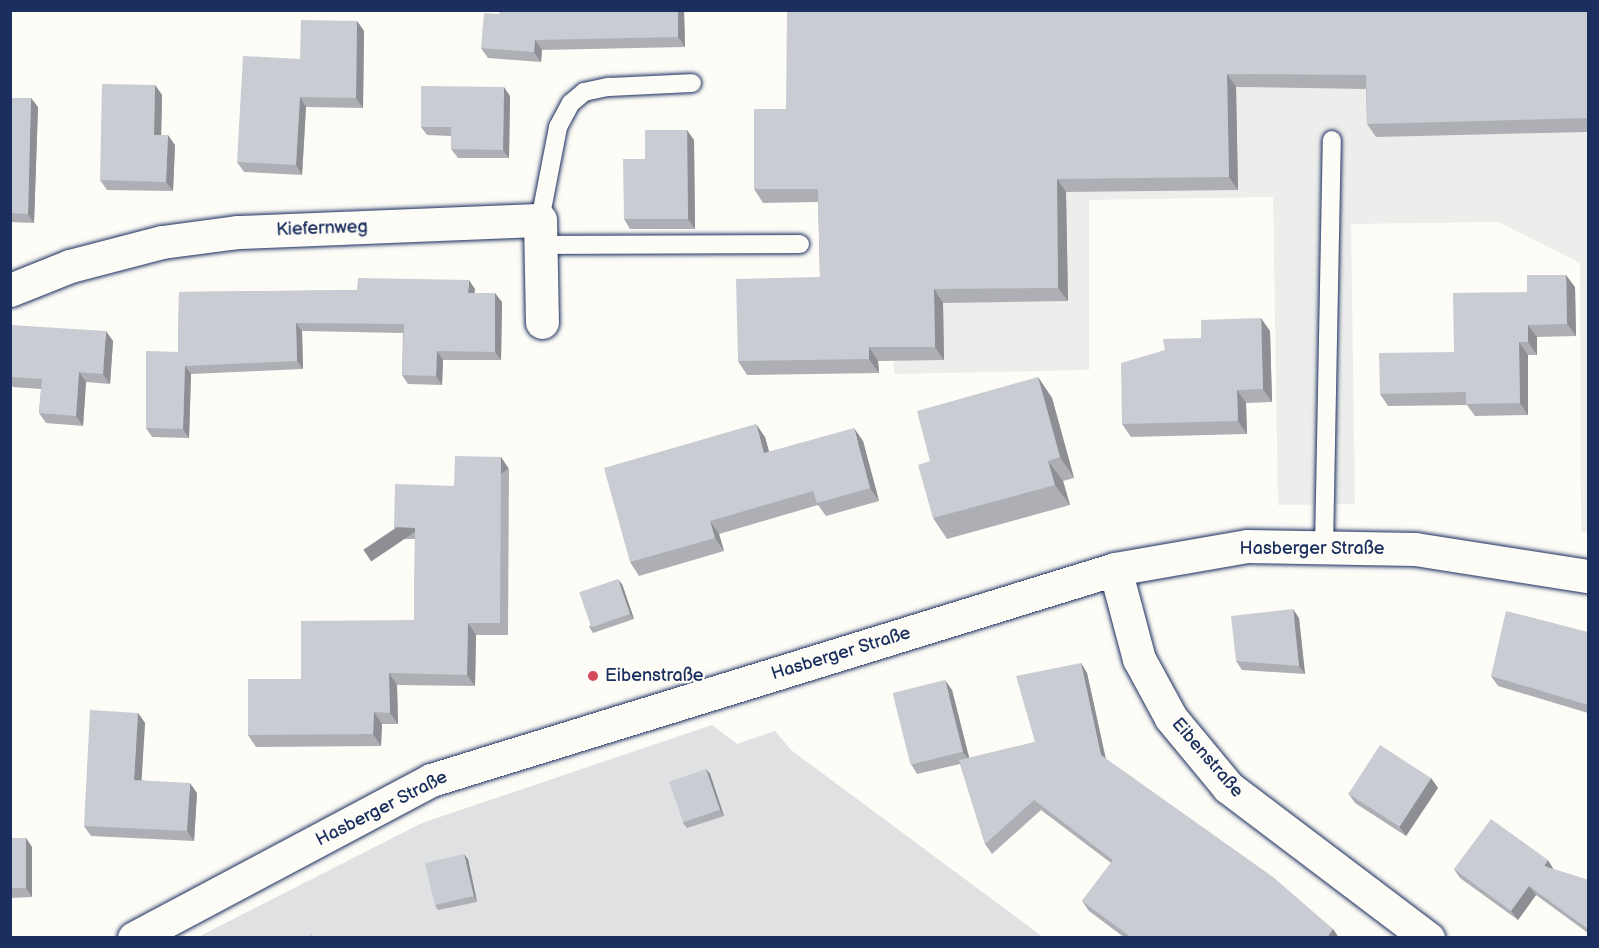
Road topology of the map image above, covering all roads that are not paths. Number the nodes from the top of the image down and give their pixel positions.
1 (692, 83) dead end
2 (1332, 140) dead end
3 (540, 232) junction
4 (800, 244) dead end
5 (10, 290) edge
6 (542, 322) dead end
7 (1324, 547) junction
8 (1115, 569) junction
9 (1588, 576) edge
10 (134, 938) edge
11 (1428, 938) edge

1 - 3 lane
2 - 7 lane
3 - 4 lane
3 - 5 street, Kiefernweg
3 - 6 street
7 - 8 street, Hasberger Straße
7 - 9 street, Hasberger Straße
8 - 10 street, Hasberger Straße
8 - 11 street, Eibenstraße

